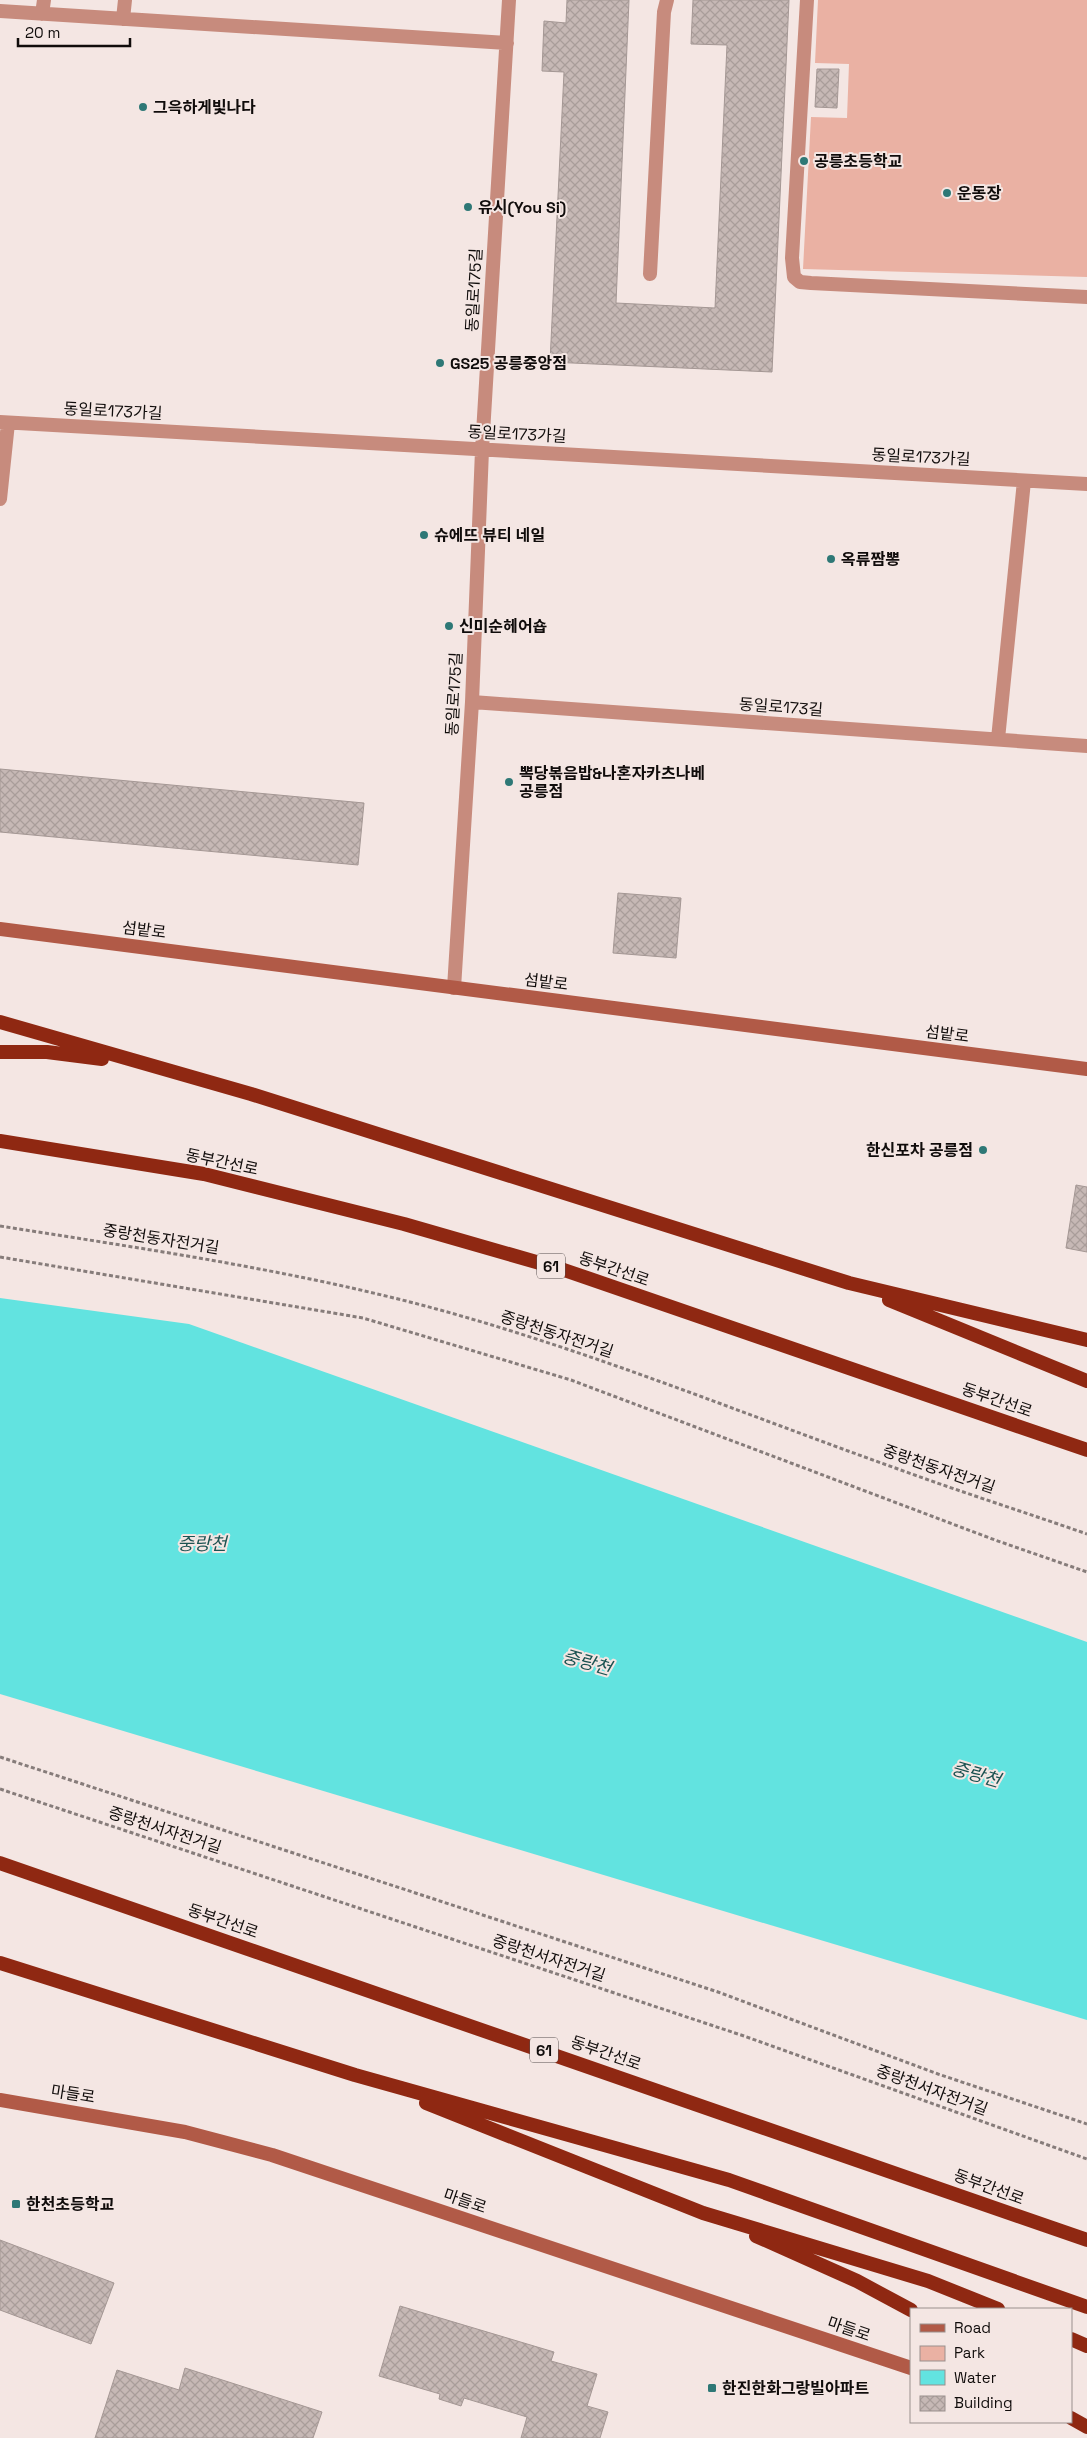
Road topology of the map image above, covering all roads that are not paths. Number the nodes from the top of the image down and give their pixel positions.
1 (125, 0) edge
2 (509, 0) edge
3 (667, 0) edge
4 (807, 0) edge
5 (43, 7) edge
6 (0, 11) edge
7 (124, 18) junction
8 (507, 43) junction
9 (650, 274) dead end
10 (1087, 297) edge
11 (4, 423) edge
12 (482, 450) junction
13 (1024, 480) junction
14 (1087, 484) edge
15 (0, 498) edge
16 (472, 702) junction
17 (998, 740) junction
18 (1087, 746) edge
19 (0, 929) edge
20 (454, 988) junction
21 (0, 1022) edge
22 (0, 1052) edge
23 (1087, 1069) edge
24 (166, 1070) junction
25 (0, 1141) edge
26 (848, 1283) junction
27 (1087, 1340) edge
28 (1087, 1381) edge
29 (1087, 1450) edge
30 (0, 1863) edge
31 (0, 1963) edge
32 (355, 2075) junction
33 (0, 2100) edge
34 (703, 2213) junction
35 (1087, 2240) edge
36 (1087, 2307) edge
37 (996, 2308) edge
38 (910, 2309) edge
39 (910, 2368) edge
40 (1072, 2419) edge
41 (1068, 2423) edge
42 (1087, 2428) edge

1 - 7 street
2 - 8 street, 동일로175길
3 - 9 street
4 - 10 street
5 - 6 street
5 - 7 street
7 - 8 street
8 - 12 street, 동일로175길
11 - 12 street, 동일로173가길
11 - 15 street, 동일로173가길
12 - 13 street, 동일로173가길
12 - 16 street, 동일로175길
13 - 14 street, 동일로173가길
13 - 17 street
16 - 17 street, 동일로173길
16 - 20 street, 동일로175길
17 - 18 street, 동일로173길
19 - 20 main road, 섬밭로
20 - 23 main road, 섬밭로
21 - 24 highway
22 - 24 highway
24 - 26 highway
25 - 29 highway, 동부간선로 / 61
26 - 27 highway
26 - 28 highway
30 - 35 highway, 동부간선로 / 61
31 - 32 highway
32 - 34 highway
32 - 36 highway
33 - 39 main road, 마들로
34 - 37 highway
34 - 38 highway
40 - 42 highway
41 - 42 main road

